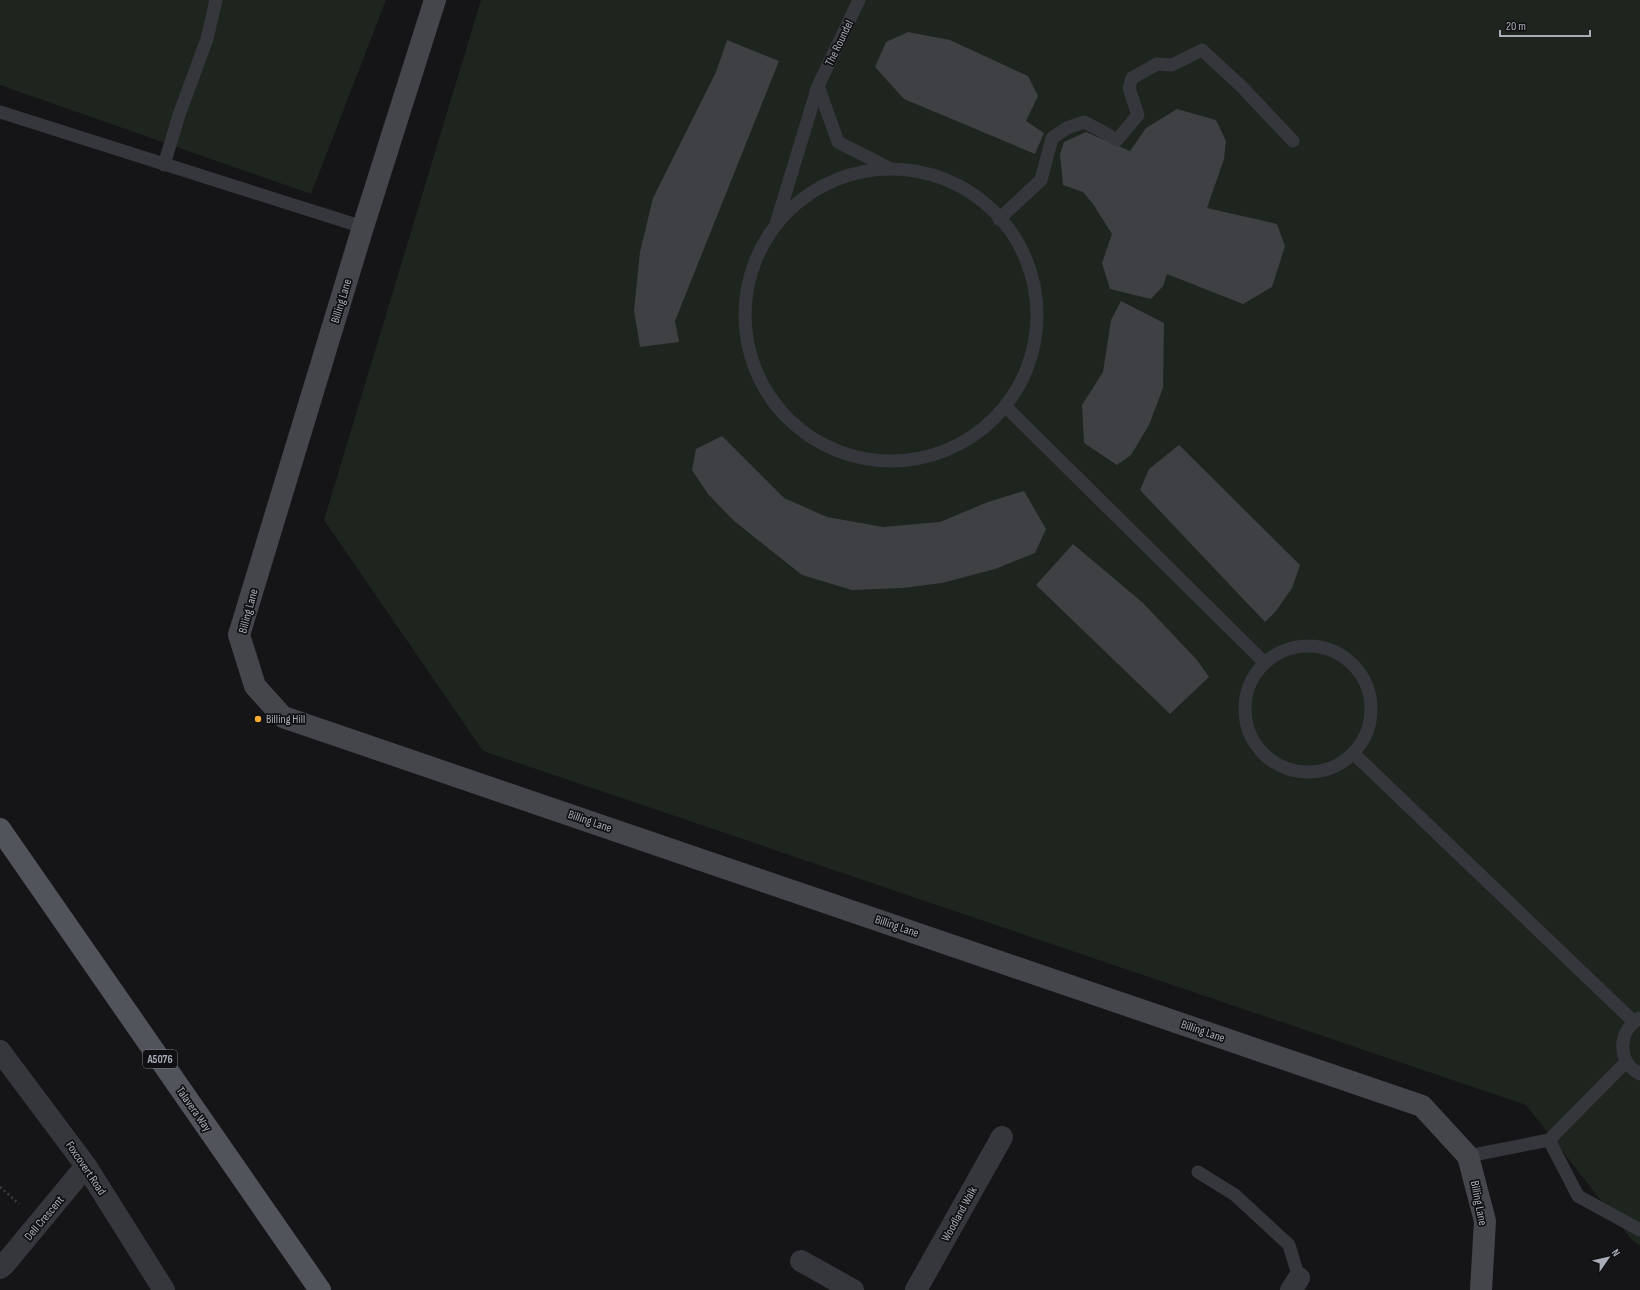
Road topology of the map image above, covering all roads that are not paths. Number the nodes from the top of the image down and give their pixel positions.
1 (216, 0) edge
2 (435, 0) edge
3 (859, 0) edge
4 (818, 86) junction
5 (0, 112) edge
6 (1293, 141) dead end
7 (164, 165) junction
8 (891, 169) junction
9 (999, 219) junction
10 (776, 225) junction
11 (363, 227) junction
12 (1006, 407) junction
13 (1264, 662) junction
14 (1353, 753) junction
15 (0, 829) edge
16 (1637, 1020) edge
17 (0, 1051) edge
18 (1626, 1062) junction
19 (1640, 1074) edge
20 (1002, 1137) dead end
21 (1549, 1140) junction
22 (1468, 1156) junction
23 (86, 1166) junction
24 (1198, 1172) dead end
25 (1640, 1230) edge
26 (801, 1261) dead end
27 (0, 1268) edge
28 (1295, 1284) edge
29 (164, 1290) edge
30 (320, 1290) edge
31 (853, 1290) edge
32 (916, 1290) edge
33 (1481, 1290) edge

1 - 7 lane
2 - 11 street, Billing Lane
3 - 4 lane, The Roundel
4 - 8 lane
4 - 10 lane, The Roundel
5 - 7 lane
6 - 9 lane
7 - 11 lane
8 - 9 lane
8 - 10 lane
9 - 12 lane
10 - 12 lane
11 - 22 street, Billing Lane
12 - 13 lane
13 - 14 lane
13 - 14 lane
14 - 16 lane
15 - 30 main road, Talavera Way / A5076
16 - 18 lane
17 - 23 street, Foxcovert Road
18 - 19 lane
18 - 21 lane
20 - 32 street, Woodland Walk
21 - 22 lane
21 - 25 lane
22 - 33 street, Billing Lane
23 - 27 street, Dell Crescent
23 - 29 street, Foxcovert Road
24 - 28 lane
26 - 31 street

